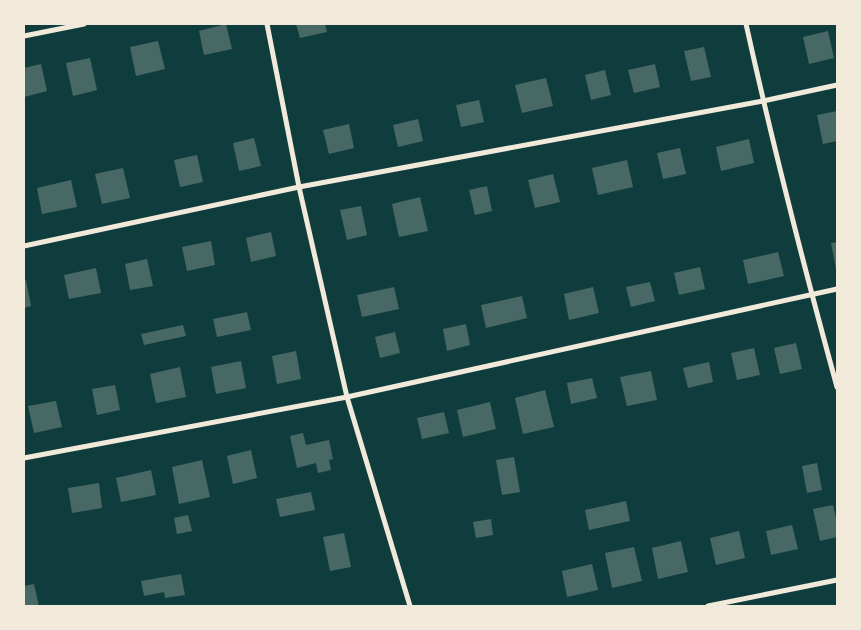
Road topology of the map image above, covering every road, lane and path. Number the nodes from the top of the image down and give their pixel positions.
1 (84, 24) edge
2 (267, 24) edge
3 (746, 24) edge
4 (24, 36) edge
5 (837, 86) edge
6 (764, 101) junction
7 (299, 187) junction
8 (24, 246) edge
9 (837, 289) edge
10 (812, 294) junction
11 (837, 387) edge
12 (347, 397) junction
13 (24, 458) edge
14 (837, 580) edge
15 (410, 606) edge
16 (708, 606) edge

1 - 4 street
2 - 7 street
3 - 6 street
5 - 6 street
6 - 7 street
6 - 10 street
7 - 8 street
7 - 12 street
9 - 10 street
10 - 11 street
10 - 12 street
12 - 13 street
12 - 15 street
14 - 16 street

